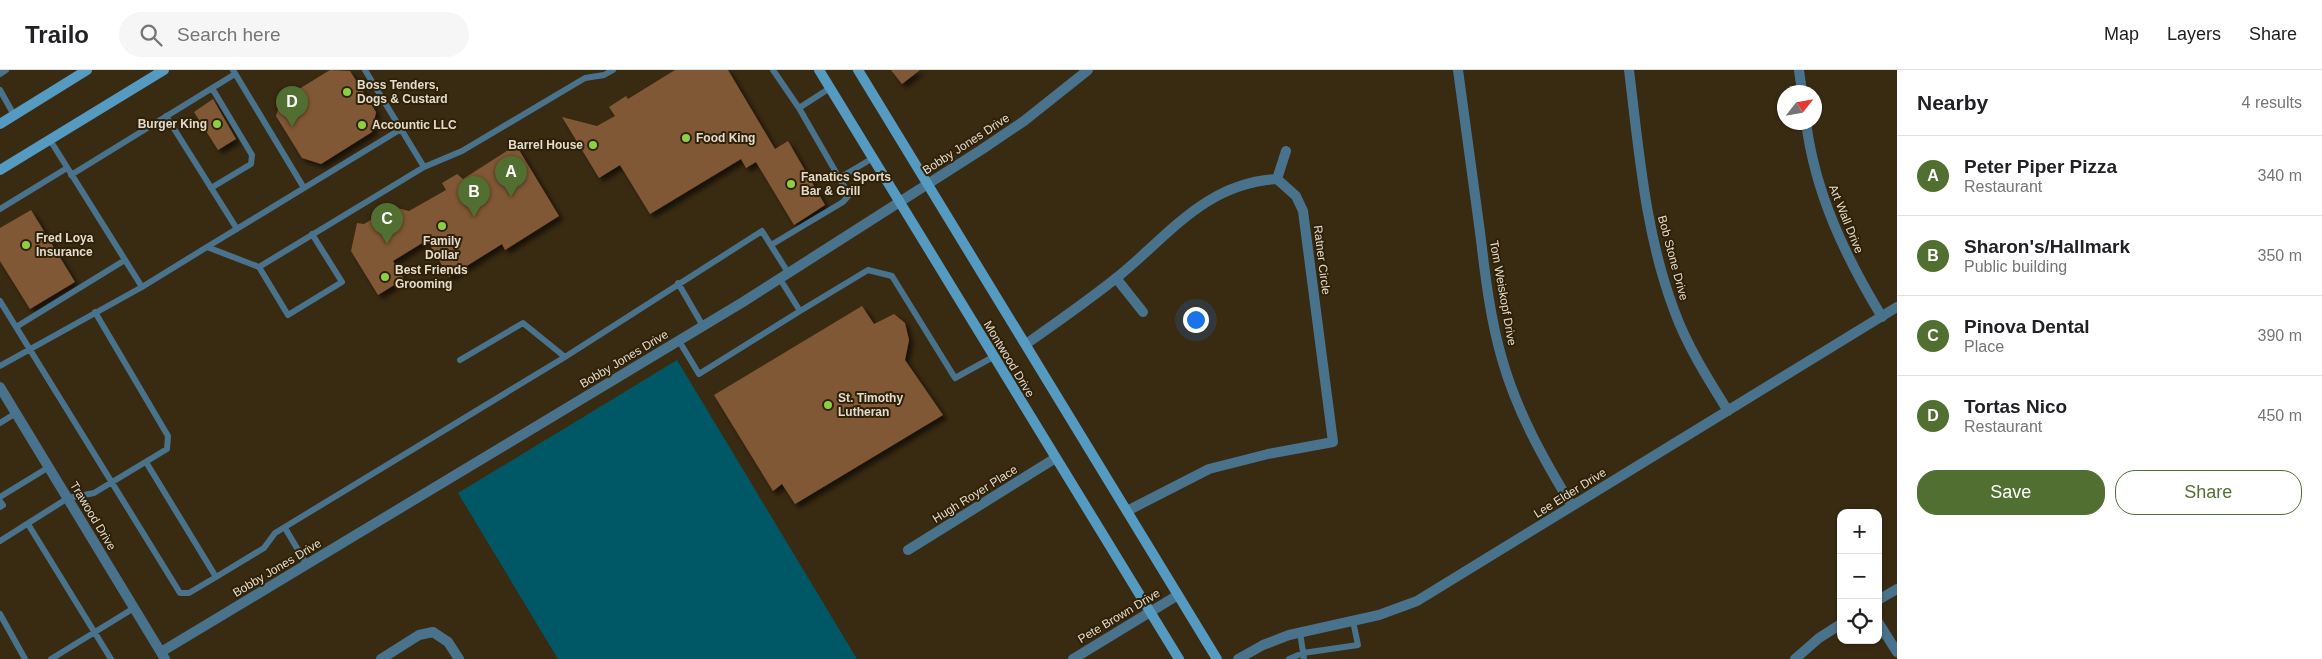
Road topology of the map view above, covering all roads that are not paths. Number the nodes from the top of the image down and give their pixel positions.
1 (6, 70) edge
2 (87, 70) edge
3 (164, 70) edge
4 (365, 70) edge
5 (613, 70) edge
6 (773, 70) edge
7 (818, 70) edge
8 (858, 70) edge
9 (1088, 70) edge
10 (1458, 70) edge
11 (1628, 70) edge
12 (1799, 70) edge
13 (234, 72) edge
14 (0, 74) edge
15 (1801, 85) edge
16 (212, 88) junction
17 (830, 88) junction
18 (0, 90) edge
19 (799, 108) junction
20 (14, 115) junction
21 (166, 116) junction
22 (0, 124) edge
23 (401, 129) junction
24 (1808, 130) edge
25 (50, 140) junction
26 (1286, 150) dead end
27 (872, 158) junction
28 (424, 167) junction
29 (0, 170) edge
30 (69, 171) junction
31 (841, 177) junction
32 (1277, 178) junction
33 (928, 184) junction
34 (211, 188) junction
35 (304, 188) junction
36 (900, 203) junction
37 (0, 209) edge
38 (237, 229) junction
39 (312, 234) junction
40 (771, 245) junction
41 (208, 247) junction
42 (124, 260) junction
43 (259, 267) junction
44 (784, 276) junction
45 (1116, 278) junction
46 (678, 283) junction
47 (142, 287) junction
48 (0, 301) edge
49 (1897, 307) edge
50 (800, 311) junction
51 (95, 312) junction
52 (1143, 312) dead end
53 (1882, 317) junction
54 (16, 326) junction
55 (703, 326) junction
56 (679, 340) junction
57 (1026, 344) junction
58 (29, 348) junction
59 (565, 357) junction
60 (993, 357) junction
61 (460, 360) dead end
62 (0, 366) edge
63 (0, 387) edge
64 (1728, 411) junction
65 (16, 413) junction
66 (0, 423) edge
67 (1054, 459) junction
68 (146, 462) junction
69 (48, 467) junction
70 (112, 482) junction
71 (0, 497) edge
72 (68, 498) junction
73 (0, 501) edge
74 (1572, 506) junction
75 (0, 507) edge
76 (1127, 511) junction
77 (28, 524) junction
78 (285, 528) junction
79 (0, 541) edge
80 (908, 550) dead end
81 (307, 565) junction
82 (216, 577) junction
83 (1897, 588) edge
84 (1178, 595) junction
85 (1880, 599) edge
86 (134, 608) junction
87 (1150, 612) junction
88 (0, 614) edge
89 (1353, 622) junction
90 (1837, 627) edge
91 (1882, 628) edge
92 (95, 632) junction
93 (1300, 632) junction
94 (1897, 652) edge
95 (163, 656) edge
96 (1304, 656) edge
97 (25, 659) edge
98 (51, 659) edge
99 (111, 659) edge
100 (381, 659) edge
101 (459, 659) edge
102 (1073, 659) edge
103 (1179, 659) edge
104 (1217, 659) edge
105 (1238, 659) edge
106 (1289, 659) edge
107 (1795, 659) edge

1 - 14 lane
2 - 20 main road
3 - 25 main road
4 - 23 lane
5 - 28 lane
6 - 19 lane
7 - 17 main road, Montwood Drive
8 - 33 main road, Montwood Drive
9 - 33 street, Bobby Jones Drive
10 - 74 street, Tom Weiskopf Drive
11 - 64 street, Bob Stone Drive
12 - 15 street
13 - 16 lane
13 - 35 lane
16 - 21 lane
16 - 34 lane
17 - 19 lane
17 - 27 main road, Montwood Drive
18 - 20 lane
19 - 31 lane
20 - 22 main road
21 - 30 lane
21 - 34 lane
23 - 28 lane
23 - 35 lane
24 - 53 street, Art Wall Drive
25 - 29 main road
25 - 30 lane
26 - 32 street
27 - 31 lane
27 - 36 main road, Montwood Drive
28 - 39 lane
30 - 37 lane
30 - 42 lane
31 - 40 lane
32 - 45 street
32 - 76 street, Ratner Circle
33 - 36 street, Bobby Jones Drive
33 - 57 main road, Montwood Drive
34 - 38 lane
35 - 38 lane
36 - 44 street, Bobby Jones Drive
36 - 60 main road, Montwood Drive
38 - 41 lane
39 - 43 lane
39 - 43 lane
40 - 44 lane
40 - 46 lane
41 - 43 lane
41 - 47 lane
42 - 47 lane
42 - 54 lane
44 - 50 lane
44 - 55 street, Bobby Jones Drive
45 - 52 street
45 - 57 street
46 - 55 lane
46 - 59 lane
47 - 51 lane
48 - 54 lane
49 - 53 street, Lee Elder Drive
50 - 56 lane
50 - 60 lane
51 - 58 lane
51 - 68 lane
53 - 64 street, Lee Elder Drive
54 - 58 lane
55 - 56 street, Bobby Jones Drive
56 - 81 street, Bobby Jones Drive
57 - 76 main road, Montwood Drive
58 - 62 lane
58 - 70 lane
59 - 61 lane
59 - 78 lane
60 - 67 main road, Montwood Drive
63 - 65 street, Trawood Drive
64 - 74 street, Lee Elder Drive
65 - 66 lane
65 - 69 street, Trawood Drive
67 - 80 street, Hugh Royer Place
67 - 87 main road, Montwood Drive
68 - 70 lane
68 - 82 lane
69 - 71 lane
69 - 72 street, Trawood Drive
70 - 72 lane
70 - 82 lane
72 - 77 lane
72 - 86 street, Trawood Drive
73 - 75 lane
74 - 89 street, Lee Elder Drive
76 - 84 main road, Montwood Drive
77 - 79 lane
77 - 92 lane
78 - 81 lane
78 - 82 lane
81 - 95 street, Bobby Jones Drive
83 - 85 street
84 - 87 street, Pete Brown Drive
84 - 104 main road, Montwood Drive
86 - 92 lane
86 - 95 street, Trawood Drive
87 - 102 street, Pete Brown Drive
87 - 103 main road, Montwood Drive
88 - 97 lane
89 - 93 street, Lee Elder Drive
89 - 96 lane
90 - 107 street
91 - 94 street
92 - 98 lane
92 - 99 lane
93 - 96 lane
93 - 105 street, Lee Elder Drive
96 - 106 lane
100 - 101 street

